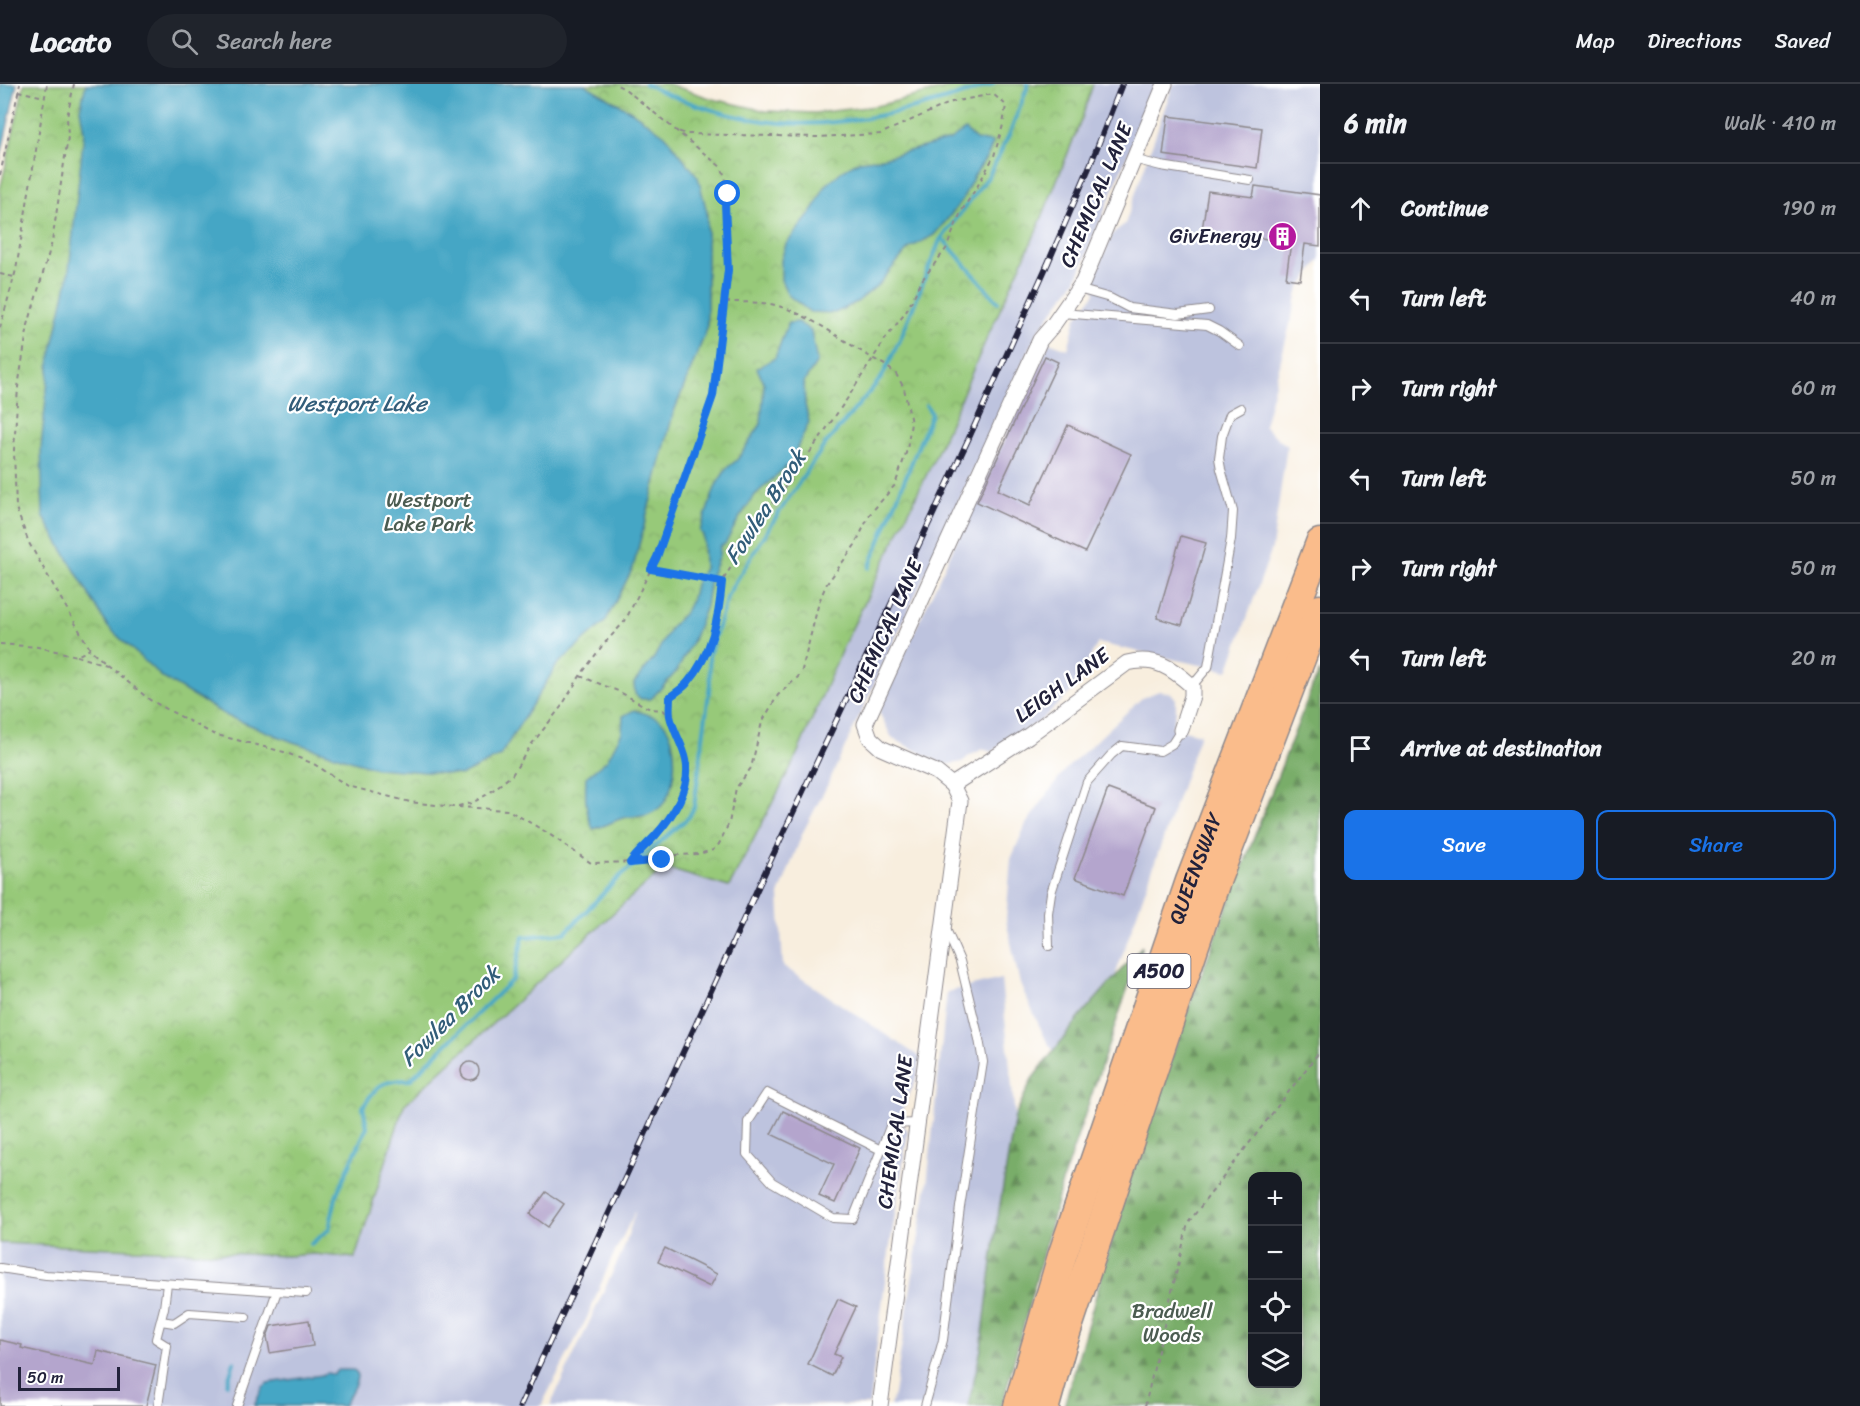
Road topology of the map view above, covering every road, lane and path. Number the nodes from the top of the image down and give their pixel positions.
1 (20, 84) edge
2 (47, 84) edge
3 (74, 84) edge
4 (615, 84) edge
5 (1165, 84) edge
6 (18, 91) junction
7 (44, 97) junction
8 (676, 130) junction
9 (1133, 159) junction
10 (0, 175) edge
11 (1250, 180) dead end
12 (0, 274) edge
13 (14, 277) junction
14 (1078, 290) junction
15 (724, 302) junction
16 (1209, 310) dead end
17 (1062, 313) junction
18 (0, 328) edge
19 (1240, 346) dead end
20 (873, 358) junction
21 (1241, 408) dead end
22 (1320, 543) edge
23 (651, 569) junction
24 (722, 582) junction
25 (1320, 609) edge
26 (0, 644) edge
27 (90, 649) junction
28 (77, 656) junction
29 (106, 665) junction
30 (580, 676) junction
31 (1192, 686) junction
32 (670, 716) junction
33 (1181, 730) joint
34 (952, 785) junction
35 (453, 807) junction
36 (630, 863) junction
37 (944, 925) junction
38 (1049, 946) dead end
39 (1320, 1051) edge
40 (918, 1123) junction
41 (881, 1150) junction
42 (0, 1268) edge
43 (167, 1284) junction
44 (277, 1291) junction
45 (306, 1293) dead end
46 (246, 1317) dead end
47 (161, 1321) junction
48 (158, 1406) edge
49 (237, 1406) edge
50 (880, 1406) edge
51 (926, 1406) edge
52 (1017, 1406) edge
53 (1045, 1406) edge
54 (1145, 1406) edge

1 - 6 path
2 - 7 path
3 - 27 path
4 - 8 path
5 - 9 street, CHEMICAL LANE
6 - 7 path
6 - 10 path
7 - 13 path
8 - 15 path
8 - 20 path
9 - 11 lane
9 - 14 street, CHEMICAL LANE
12 - 13 path
13 - 18 path
14 - 16 lane
14 - 17 street, CHEMICAL LANE
15 - 20 path
15 - 23 path
17 - 19 lane
17 - 34 street, CHEMICAL LANE
20 - 24 path
20 - 36 path
21 - 31 lane
22 - 52 highway, QUEENSWAY / A500
23 - 24 path
23 - 30 path
24 - 32 path
25 - 53 highway, QUEENSWAY / A500
26 - 28 path
27 - 28 path
27 - 29 path
28 - 29 path
29 - 35 path
30 - 32 path
30 - 35 path
31 - 33 street
31 - 34 street, LEIGH LANE
32 - 36 path
33 - 38 lane
34 - 37 street, CHEMICAL LANE
35 - 36 path
37 - 40 street, CHEMICAL LANE
37 - 51 lane
39 - 54 path
40 - 41 lane
40 - 50 street, CHEMICAL LANE
41 - 41 lane
42 - 43 lane
43 - 44 lane
43 - 47 lane
44 - 45 lane
44 - 49 lane
46 - 47 lane
47 - 48 lane

